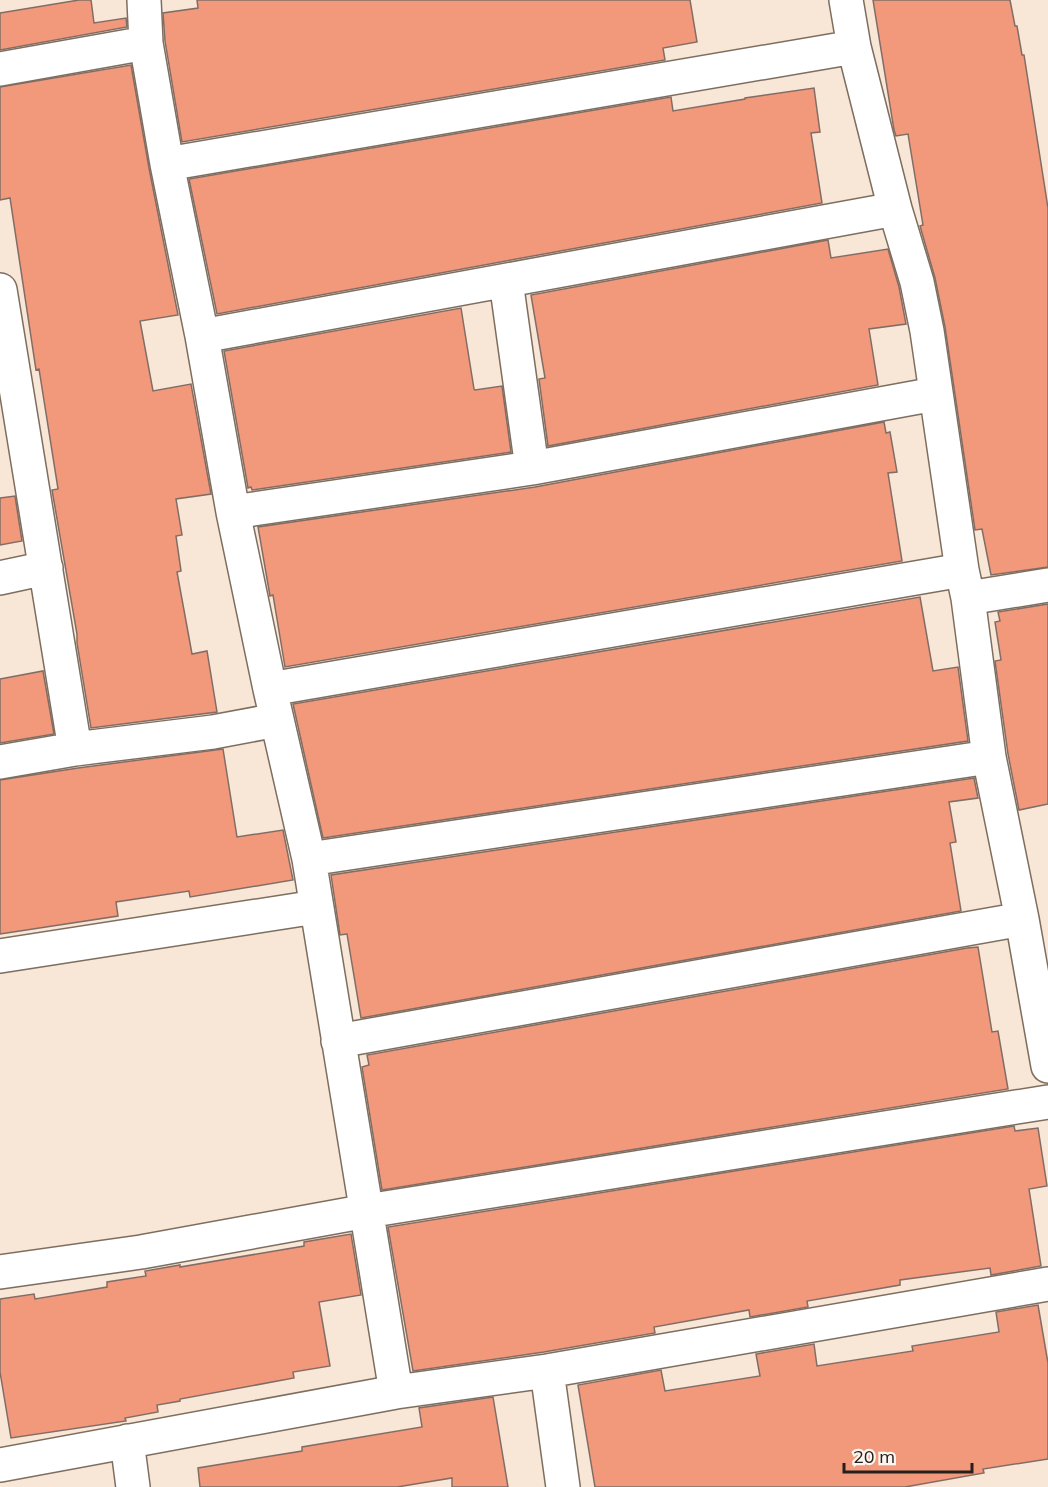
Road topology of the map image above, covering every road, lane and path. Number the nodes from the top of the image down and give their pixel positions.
1 (144, 0) edge
2 (846, 0) edge
3 (146, 44) junction
4 (854, 47) junction
5 (0, 69) edge
6 (167, 164) junction
7 (895, 209) junction
8 (506, 281) junction
9 (0, 290) edge
10 (202, 336) junction
11 (935, 394) junction
12 (9, 412) edge
13 (532, 468) junction
14 (233, 512) junction
15 (46, 568) junction
16 (0, 578) edge
17 (965, 584) junction
18 (1048, 585) edge
19 (274, 704) junction
20 (75, 749) junction
21 (989, 757) junction
22 (0, 762) edge
23 (309, 859) junction
24 (316, 907) junction
25 (1022, 919) junction
26 (0, 956) edge
27 (338, 1041) junction
28 (1048, 1066) edge
29 (1048, 1102) edge
30 (368, 1211) junction
31 (0, 1272) edge
32 (1048, 1284) edge
33 (548, 1371) junction
34 (396, 1392) junction
35 (127, 1441) junction
36 (0, 1465) edge
37 (133, 1487) edge
38 (563, 1487) edge

1 - 3 street
2 - 4 street
3 - 5 street
3 - 6 street
4 - 6 street
4 - 7 street
6 - 10 street
7 - 8 street
7 - 11 street
8 - 10 street
8 - 13 street
9 - 12 street
10 - 14 street
11 - 13 street
11 - 17 street
12 - 15 street
13 - 14 street
14 - 19 street
15 - 16 street
15 - 20 street
17 - 18 street
17 - 19 street
17 - 21 street
19 - 20 street
19 - 23 street
20 - 22 street
21 - 23 street
21 - 25 street
23 - 24 street
24 - 26 street
24 - 27 street
25 - 27 street
25 - 28 street
27 - 30 street
29 - 30 street
30 - 31 street
30 - 34 street
32 - 33 street
33 - 34 street
33 - 38 street
34 - 35 street
35 - 36 street
35 - 37 street

